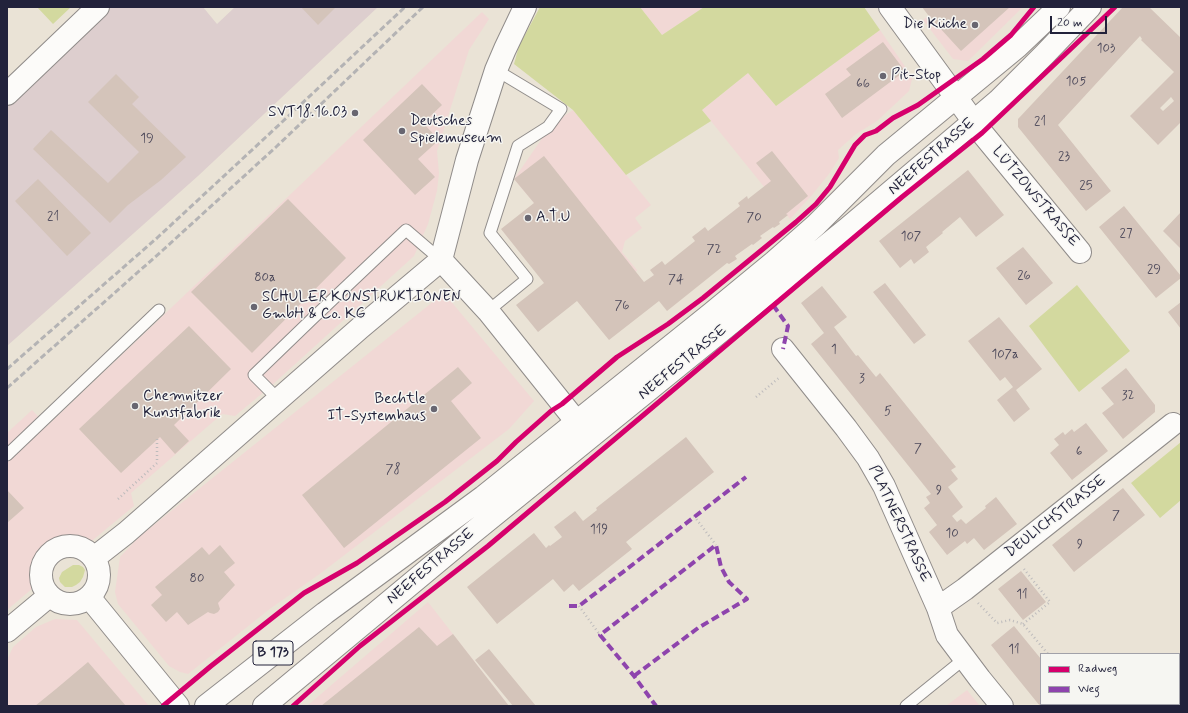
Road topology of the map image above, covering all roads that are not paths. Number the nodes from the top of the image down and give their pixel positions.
1 (98, 7) edge
2 (525, 7) edge
3 (890, 7) edge
4 (1059, 7) edge
5 (1090, 7) edge
6 (496, 70) junction
7 (7, 94) edge
8 (955, 98) junction
9 (973, 122) junction
10 (1080, 252) dead end
11 (441, 260) junction
12 (159, 310) dead end
13 (488, 311) junction
14 (790, 357) road end
15 (278, 400) junction
16 (576, 421) junction
17 (1173, 424) dead end
18 (7, 455) edge
19 (94, 558) junction
20 (49, 596) junction
21 (90, 597) junction
22 (938, 608) junction
23 (7, 631) edge
24 (964, 659) junction
25 (178, 706) edge
26 (206, 706) edge
27 (264, 706) edge
28 (906, 706) edge
29 (1002, 706) edge

1 - 7 street
2 - 6 street
3 - 8 street, LÜTZOWSTRASSE
4 - 8 street, NEEFESTRASSE / B 173
5 - 9 street, NEEFESTRASSE / B 173
6 - 11 street
6 - 13 lane
8 - 9 street, LÜTZOWSTRASSE
8 - 16 street, NEEFESTRASSE / B 173
9 - 10 street, LÜTZOWSTRASSE
9 - 27 street, NEEFESTRASSE / B 173
11 - 13 street
11 - 15 street
11 - 15 lane
12 - 18 lane
13 - 16 street
14 - 22 street, PLATNERSTRASSE
15 - 19 street
16 - 26 street, NEEFESTRASSE / B 173
17 - 22 street, DEULICHSTRASSE
19 - 20 street
19 - 21 street
20 - 21 street
20 - 23 street
21 - 25 street
22 - 24 street, PLATNERSTRASSE
24 - 28 lane
24 - 29 street, PLATNERSTRASSE

